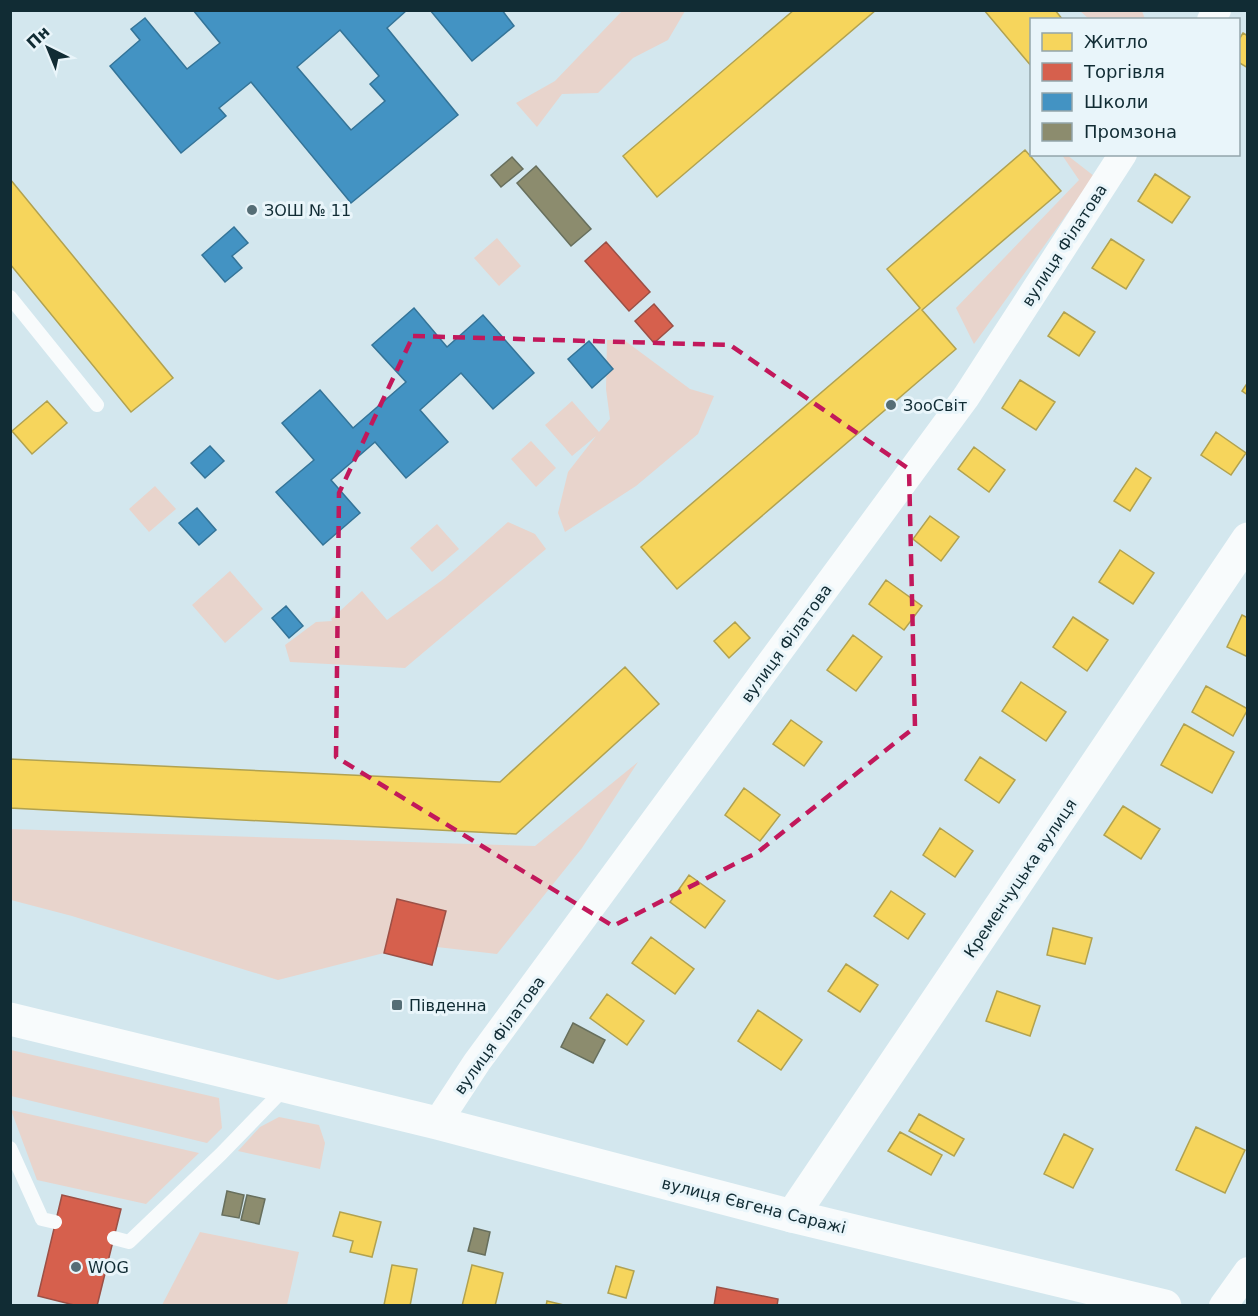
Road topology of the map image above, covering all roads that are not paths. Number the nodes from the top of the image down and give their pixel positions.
1 (1122, 156) edge
2 (10, 297) edge
3 (97, 405) dead end
4 (1248, 539) edge
5 (10, 1019) edge
6 (287, 1085) junction
7 (437, 1123) junction
8 (10, 1148) edge
9 (792, 1216) junction
10 (56, 1222) dead end
11 (114, 1238) dead end
12 (1248, 1271) edge
13 (1166, 1305) edge
14 (1223, 1305) edge

1 - 7 street, вулиця Філатова
2 - 3 lane
4 - 9 main road, Кременчуцька вулиця
5 - 6 main road, вулиця Євгена Саражі
6 - 7 main road, вулиця Євгена Саражі
6 - 11 lane
7 - 9 main road, вулиця Євгена Саражі
8 - 10 lane
9 - 13 main road, вулиця Євгена Саражі
12 - 14 street

